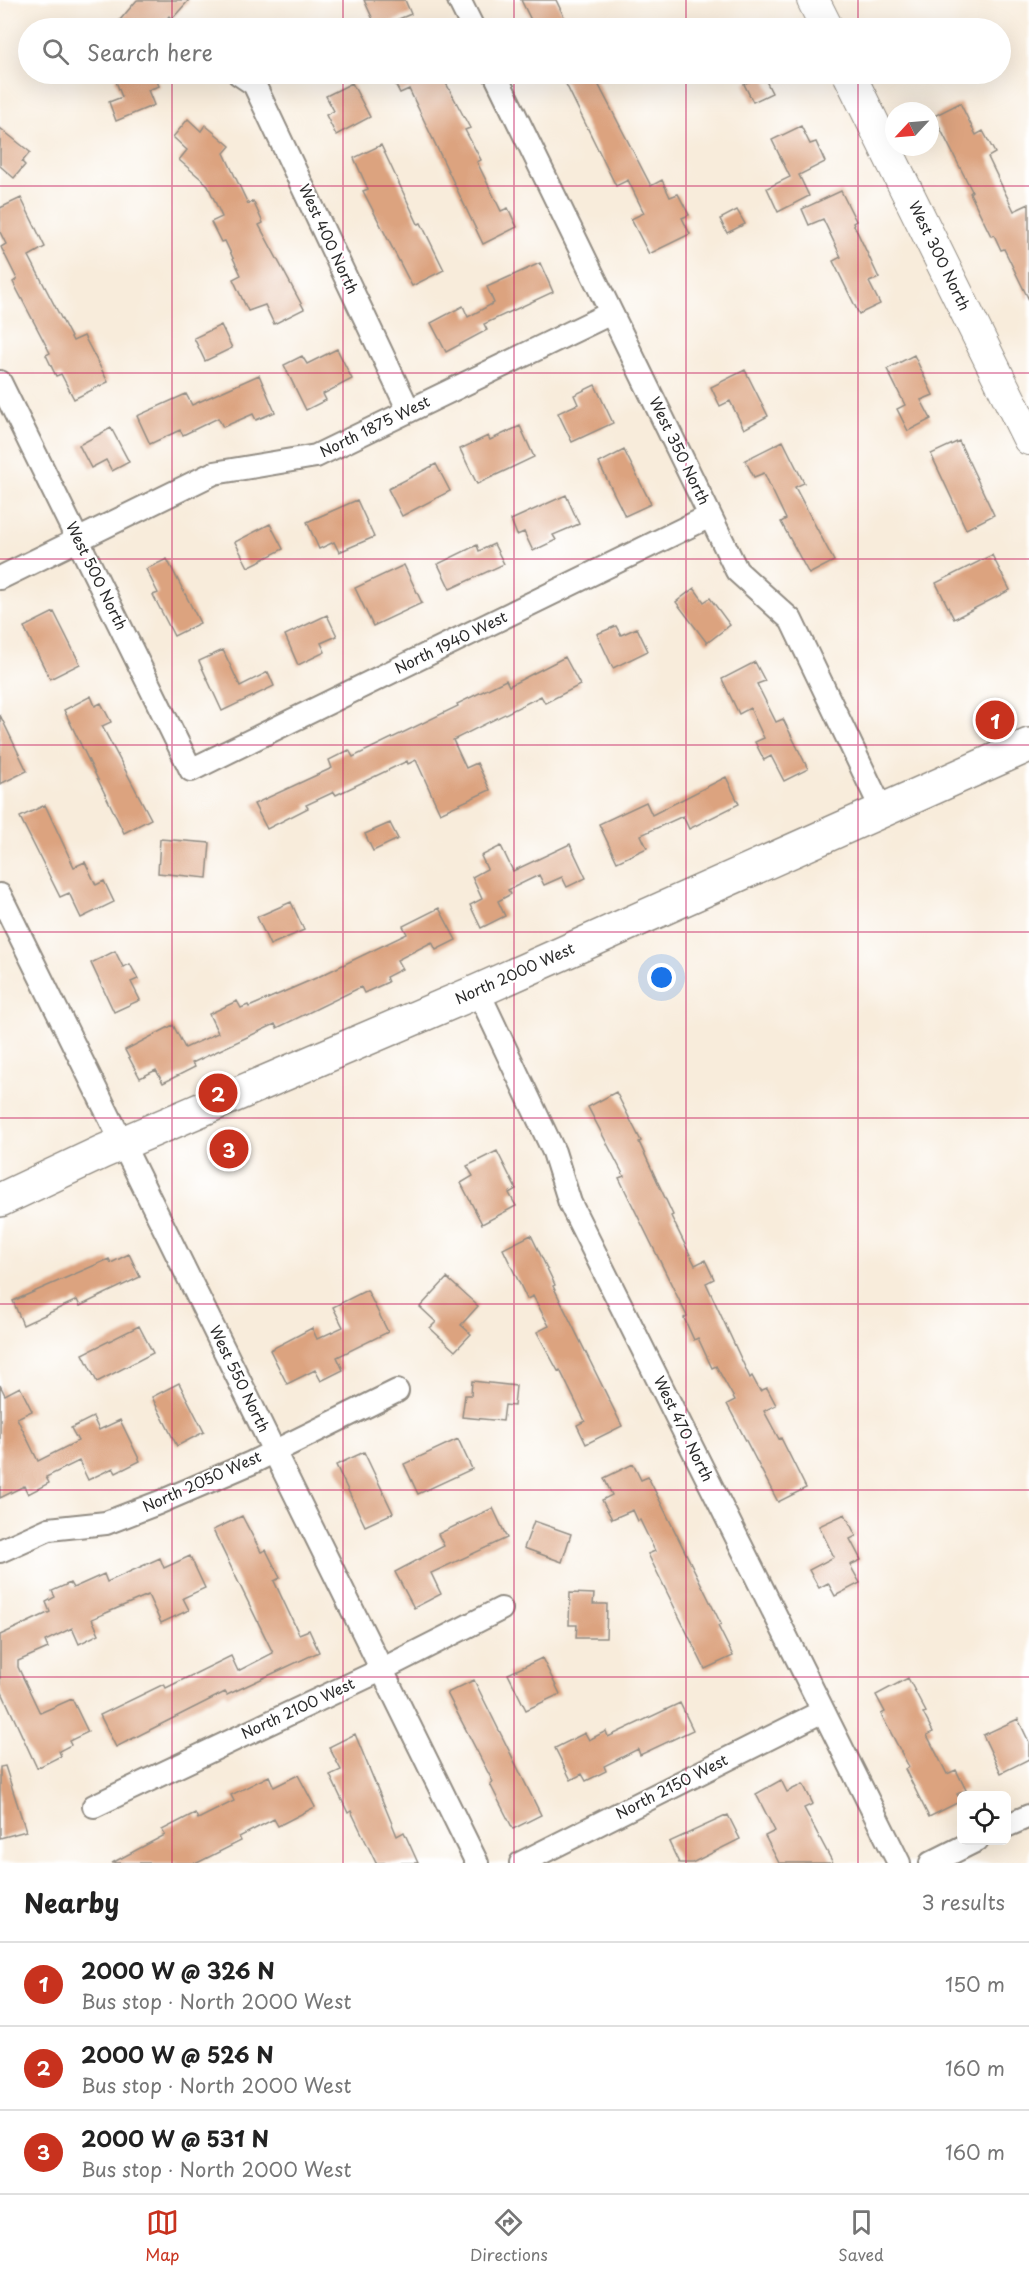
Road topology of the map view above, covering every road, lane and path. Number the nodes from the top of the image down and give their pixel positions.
1 (459, 0) edge
2 (813, 0) edge
3 (468, 18) edge
4 (822, 18) edge
5 (254, 84) edge
6 (500, 84) edge
7 (854, 84) edge
8 (611, 313) junction
9 (0, 382) edge
10 (409, 411) junction
11 (1029, 439) edge
12 (710, 516) junction
13 (78, 540) junction
14 (0, 578) edge
15 (1029, 745) edge
16 (191, 770) joint
17 (883, 812) junction
18 (0, 895) edge
19 (478, 990) junction
20 (123, 1144) junction
21 (0, 1200) edge
22 (397, 1391) dead end
23 (274, 1450) junction
24 (0, 1551) edge
25 (501, 1610) dead end
26 (381, 1670) junction
27 (823, 1711) junction
28 (93, 1806) dead end
29 (1029, 1815) edge
30 (1011, 1824) edge
31 (967, 1845) edge
32 (477, 1863) edge
33 (521, 1863) edge
34 (899, 1863) edge
35 (931, 1863) edge

1 - 3 street
2 - 4 main road
5 - 10 street, West 400 North
6 - 8 street, West 350 North
7 - 11 main road, West 300 North
8 - 10 street, North 1875 West
8 - 12 street, West 350 North
9 - 13 street, West 500 North
10 - 13 street, North 1875 West
12 - 16 street, North 1940 West
12 - 17 street, West 350 North
13 - 14 street, North 1875 West
13 - 16 street, West 500 North
15 - 17 main road, North 2000 West
17 - 19 main road, North 2000 West
18 - 20 street, West 550 North
19 - 20 main road, North 2000 West
19 - 27 street, West 470 North
20 - 21 main road, North 2000 West
20 - 23 street, West 550 North
22 - 23 street, North 2050 West
23 - 24 street, North 2050 West
23 - 26 street, West 550 North
25 - 26 street, North 2100 West
26 - 28 street, North 2100 West
26 - 32 street, West 550 North
27 - 33 street, North 2150 West
27 - 34 street, West 470 North
29 - 30 street
31 - 35 street

